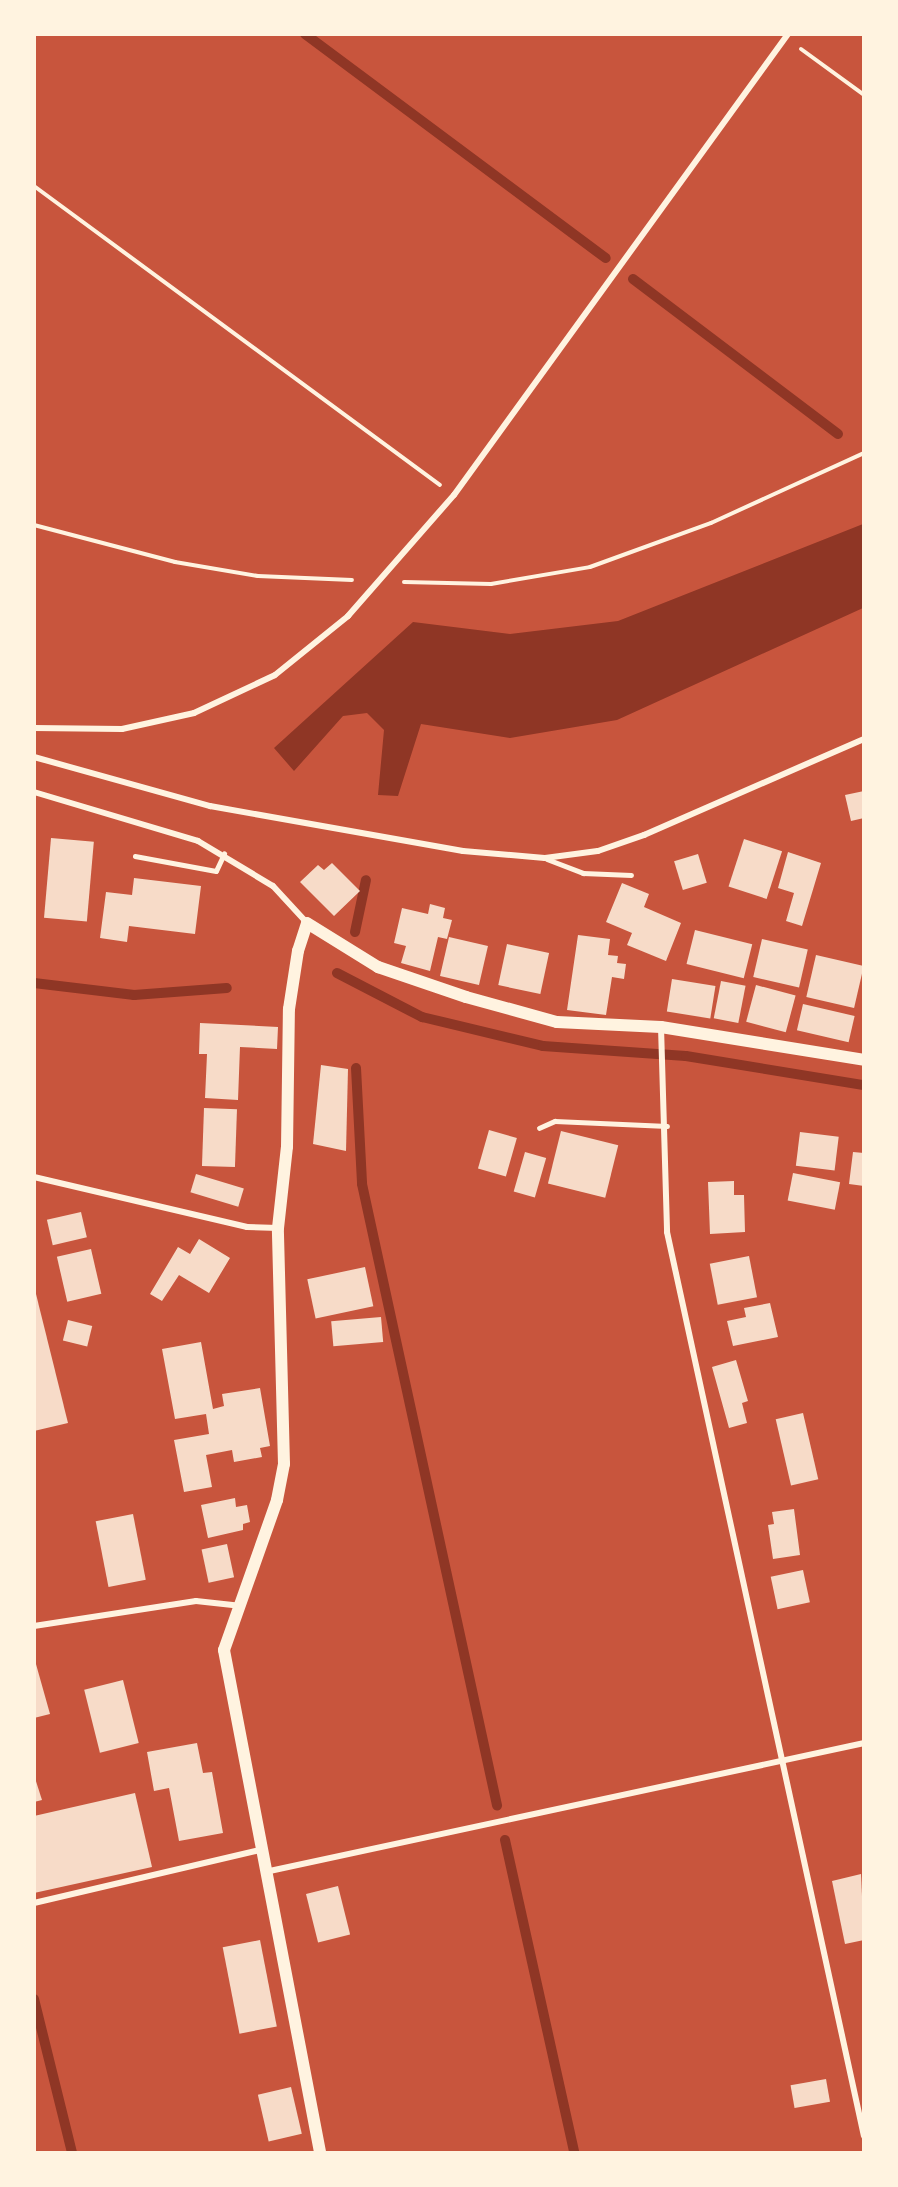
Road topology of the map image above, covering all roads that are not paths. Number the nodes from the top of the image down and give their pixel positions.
1 (787, 36) edge
2 (34, 728) edge
3 (864, 739) edge
4 (34, 757) edge
5 (34, 792) edge
6 (224, 854) junction
7 (135, 856) dead end
8 (544, 858) junction
9 (631, 875) dead end
10 (307, 923) junction
11 (661, 1027) junction
12 (864, 1060) edge
13 (667, 1126) junction
14 (539, 1128) dead end
15 (34, 1178) edge
16 (278, 1227) junction
17 (242, 1606) junction
18 (34, 1626) edge
19 (864, 1743) edge
20 (782, 1761) junction
21 (260, 1850) junction
22 (264, 1872) junction
23 (34, 1904) edge
24 (864, 2136) edge
25 (320, 2152) edge

1 - 2 street
3 - 8 street
4 - 8 street
5 - 6 street
6 - 7 lane
6 - 10 street
8 - 9 lane
10 - 11 main road
10 - 16 main road
11 - 12 main road
11 - 13 street
13 - 14 lane
13 - 20 street
15 - 16 street
16 - 17 main road
17 - 18 street
17 - 21 main road
19 - 20 street
20 - 22 street
20 - 24 street
21 - 22 main road
21 - 23 street
22 - 25 main road

